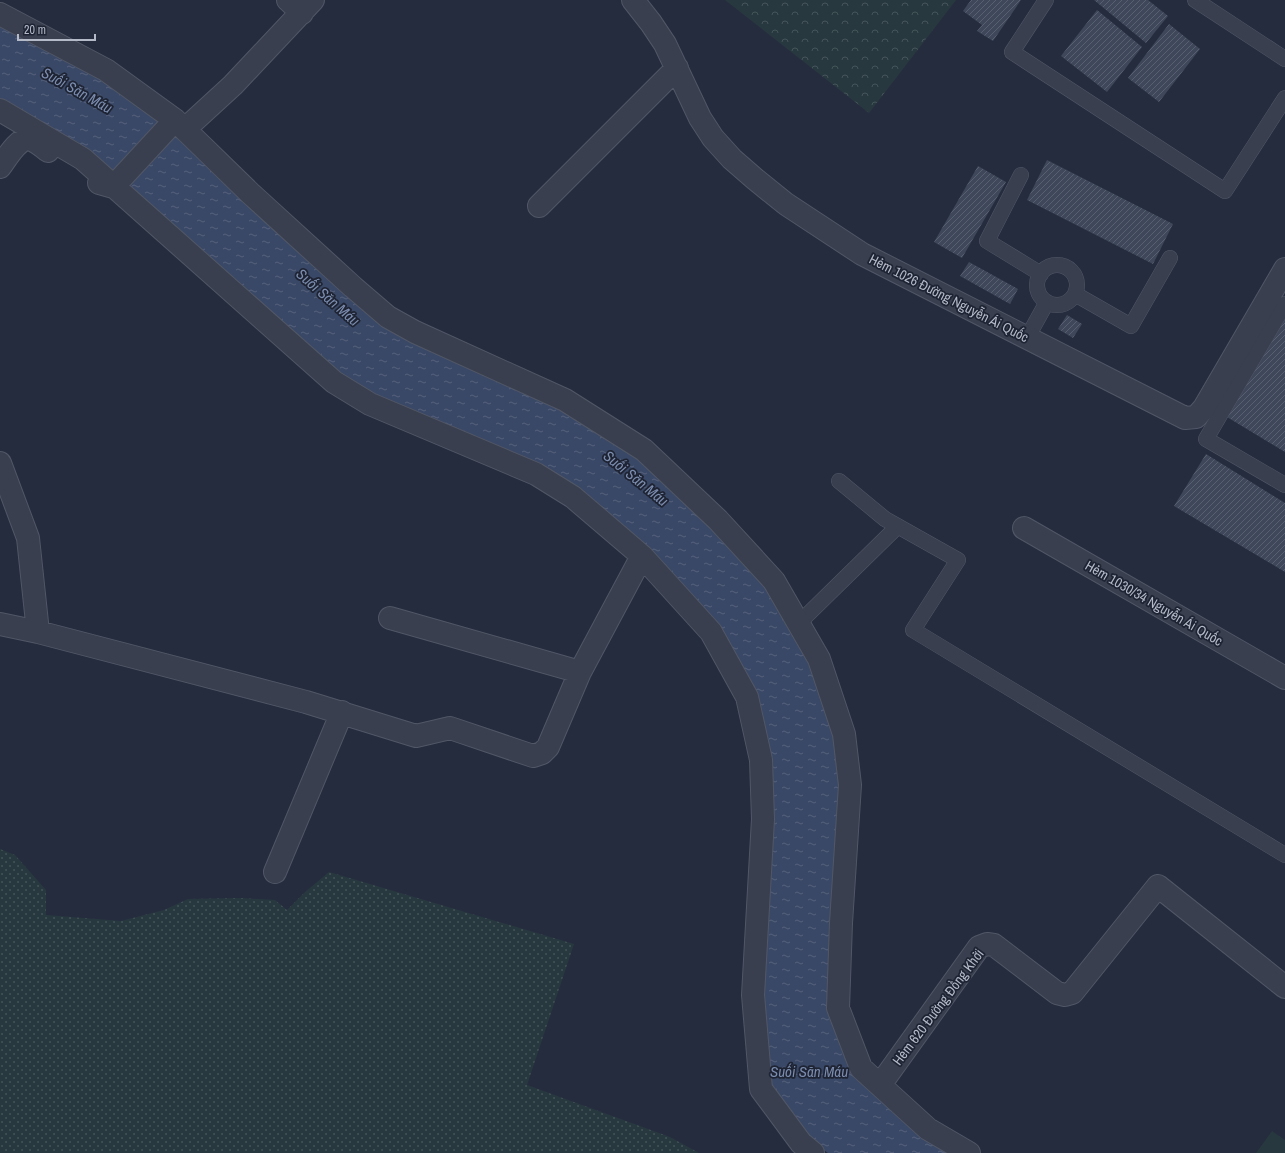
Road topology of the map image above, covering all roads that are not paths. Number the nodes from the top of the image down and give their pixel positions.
1 (633, 0) edge
2 (1046, 0) edge
3 (1195, 0) edge
4 (301, 4) edge
5 (0, 14) edge
6 (1285, 59) edge
7 (677, 68) junction
8 (1285, 98) edge
9 (0, 110) edge
10 (180, 125) junction
11 (0, 167) edge
12 (1021, 175) dead end
13 (114, 187) junction
14 (539, 206) dead end
15 (1170, 258) dead end
16 (1285, 269) edge
17 (1041, 274) junction
18 (1075, 294) junction
19 (1047, 302) junction
20 (1285, 304) edge
21 (1027, 338) junction
22 (0, 464) edge
23 (839, 480) dead end
24 (1285, 485) edge
25 (897, 527) junction
26 (1024, 528) dead end
27 (642, 556) junction
28 (390, 618) dead end
29 (799, 623) junction
30 (0, 624) edge
31 (38, 632) junction
32 (580, 672) junction
33 (1285, 678) edge
34 (342, 712) junction
35 (1285, 855) edge
36 (275, 872) dead end
37 (1285, 987) edge
38 (880, 1085) junction
39 (814, 1153) edge
40 (969, 1153) edge

1 - 7 street, Hẻm 1026 Đường Nguyễn Ái Quốc
2 - 8 lane
3 - 6 lane
4 - 10 street
5 - 10 street
7 - 14 street
7 - 21 street, Hẻm 1026 Đường Nguyễn Ái Quốc
9 - 13 street
10 - 13 street
10 - 29 street
11 - 13 street
12 - 17 lane
13 - 27 street
15 - 18 lane
16 - 21 street, Hẻm 1026 Đường Nguyễn Ái Quốc
17 - 18 lane
17 - 19 lane
18 - 19 lane
19 - 21 lane
20 - 24 lane
22 - 31 street
23 - 25 lane
25 - 29 lane
25 - 35 lane
26 - 33 street, Hẻm 1030/34 Nguyễn Ái Quốc
27 - 32 street
27 - 39 street
28 - 32 street
29 - 38 street
30 - 31 street
31 - 34 street
32 - 34 street
34 - 36 street
37 - 38 street, Hẻm 620 Đường Đồng Khởi
38 - 40 street

